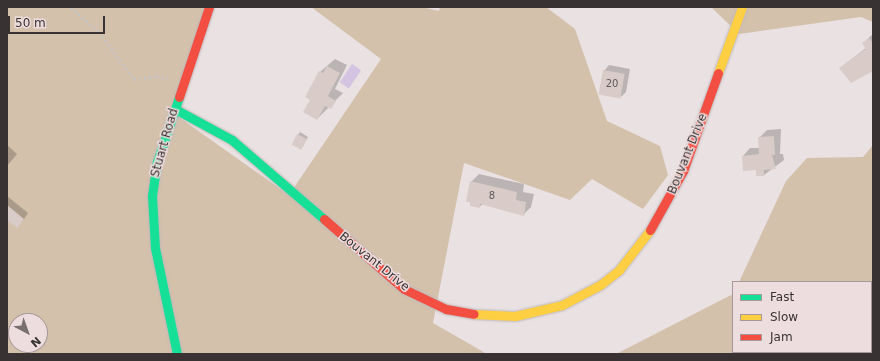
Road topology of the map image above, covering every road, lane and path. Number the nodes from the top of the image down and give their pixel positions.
1 (71, 7) edge
2 (209, 7) edge
3 (742, 7) edge
4 (184, 83) junction
5 (175, 109) junction
6 (177, 354) edge

1 - 4 path
2 - 4 street, Stuart Road
3 - 5 street, Bouvant Drive
4 - 5 street, Stuart Road
5 - 6 street, Stuart Road

